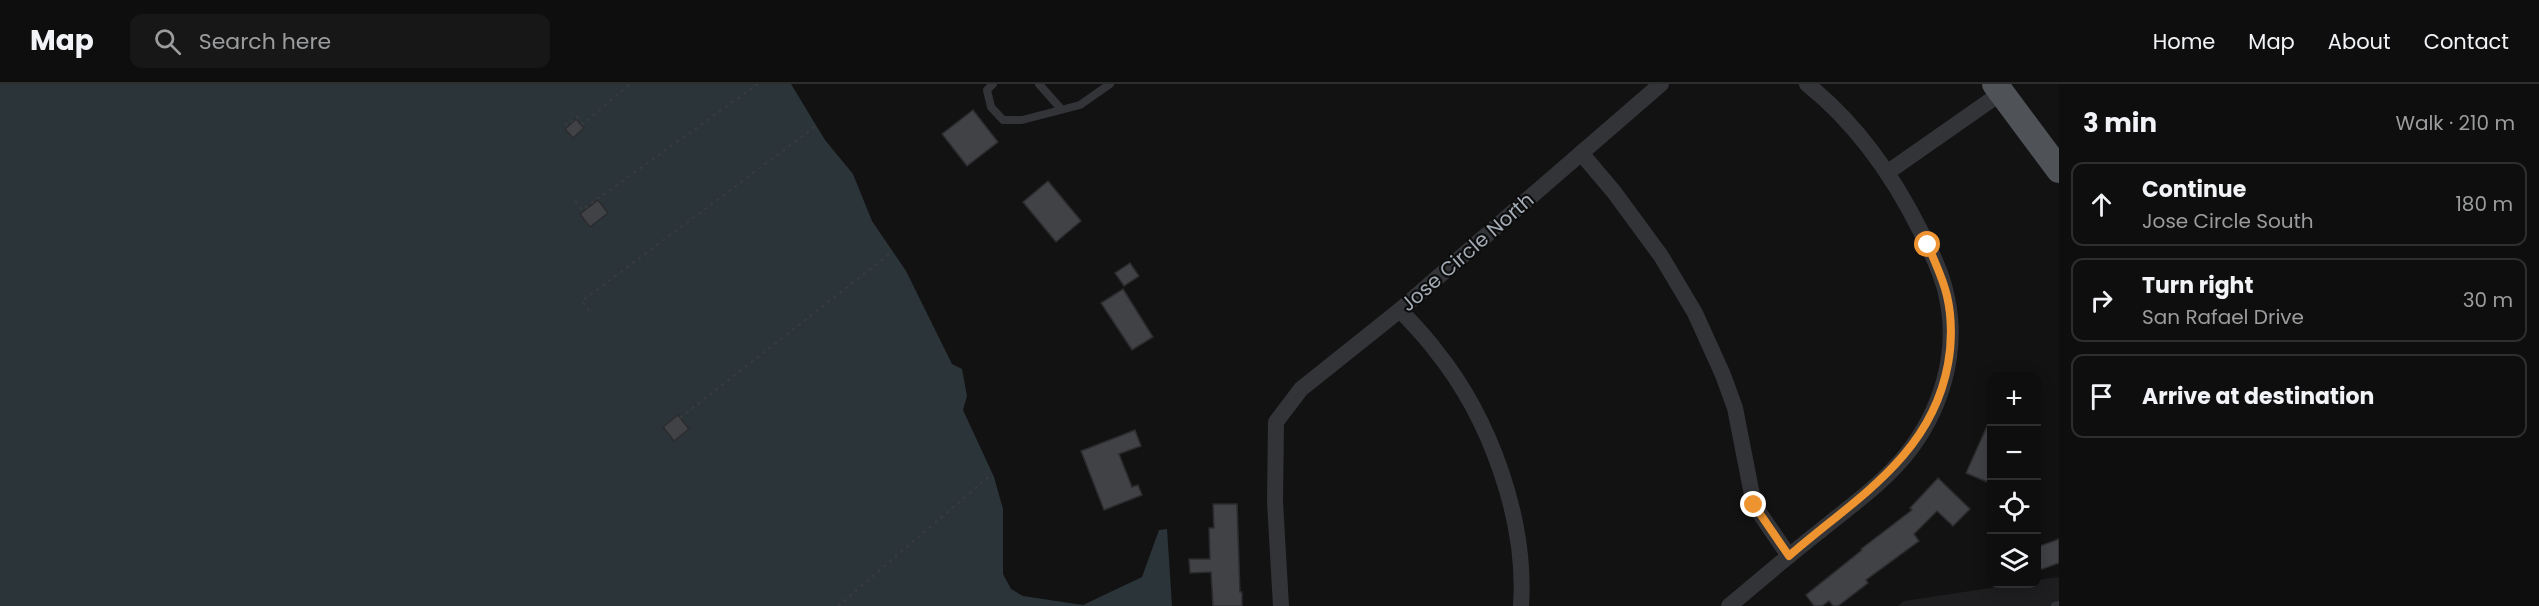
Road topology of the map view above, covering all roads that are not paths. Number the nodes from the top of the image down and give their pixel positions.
1 (993, 84) edge
2 (1039, 84) edge
3 (1110, 84) edge
4 (1661, 84) edge
5 (1807, 84) edge
6 (1998, 88) edge
7 (1061, 110) junction
8 (1581, 153) junction
9 (2059, 170) edge
10 (1888, 172) junction
11 (1400, 310) junction
12 (1789, 556) junction
13 (1281, 606) edge
14 (1521, 606) edge
15 (1729, 606) edge

1 - 7 lane
2 - 7 lane
3 - 7 lane
4 - 8 street, Jose Circle North
5 - 10 street
6 - 9 main road
6 - 10 street
8 - 11 street, Jose Circle North
8 - 12 street
10 - 12 street
11 - 13 street, Jose Circle North
11 - 14 street
12 - 15 street

